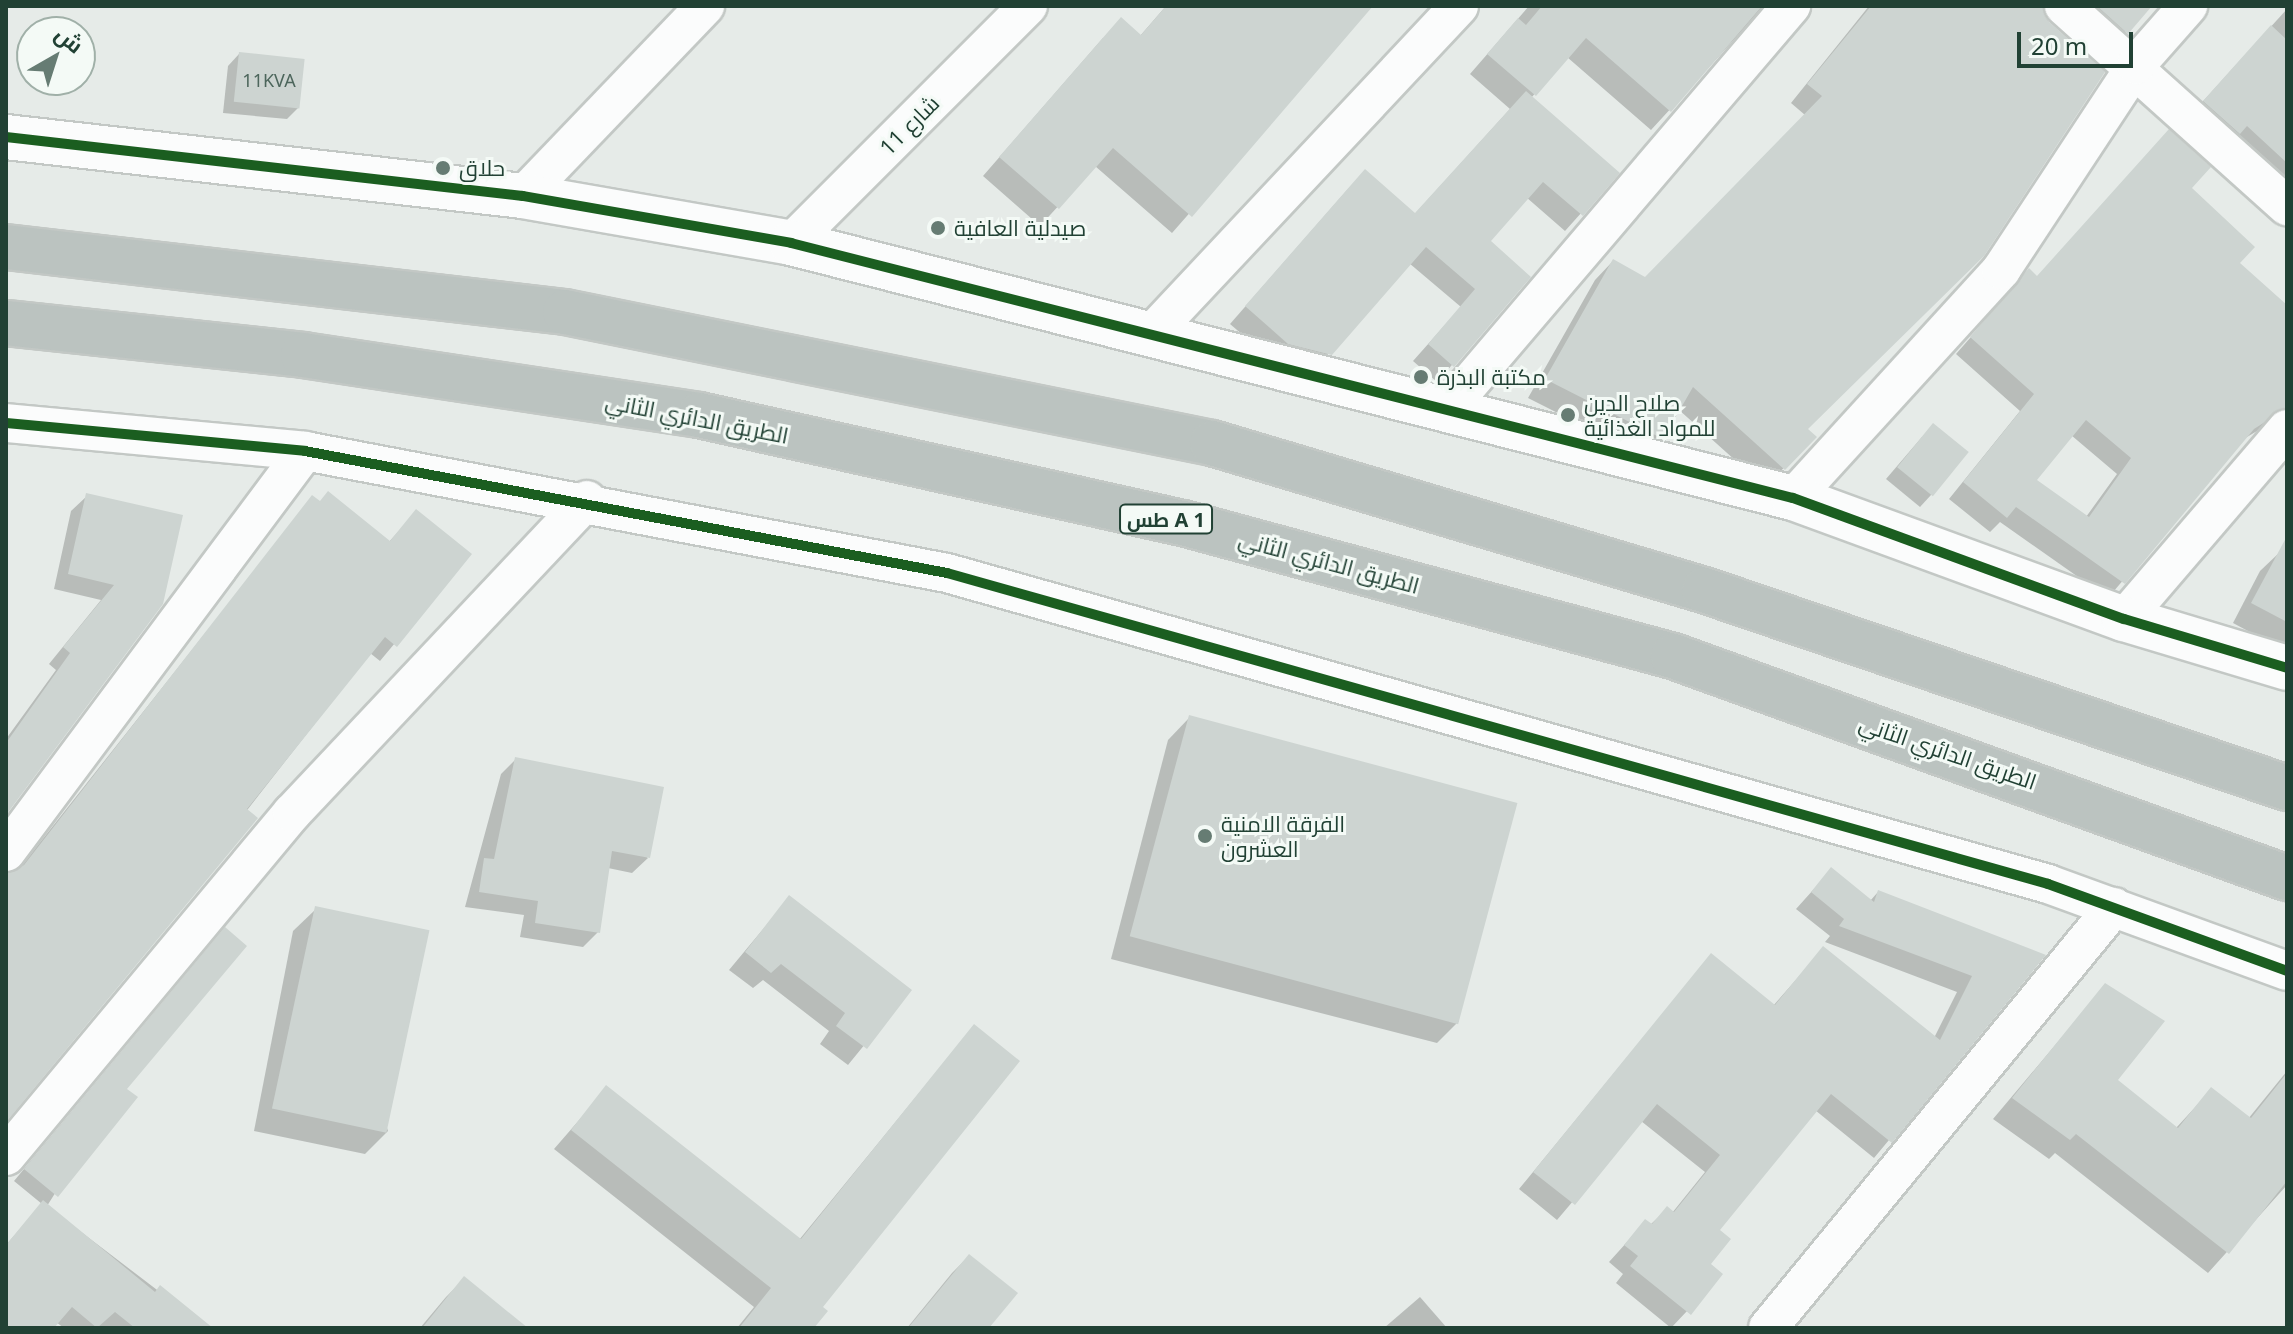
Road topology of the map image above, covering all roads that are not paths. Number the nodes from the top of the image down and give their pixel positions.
1 (705, 6) edge
2 (1028, 6) edge
3 (1459, 6) edge
4 (1791, 6) edge
5 (2064, 6) edge
6 (2188, 6) edge
7 (2136, 65) junction
8 (6, 137) edge
9 (523, 196) junction
10 (2287, 206) edge
11 (791, 243) junction
12 (6, 247) edge
13 (6, 323) edge
14 (1155, 330) junction
15 (1450, 406) junction
16 (6, 423) edge
17 (2287, 429) edge
18 (305, 451) junction
19 (1793, 498) junction
20 (587, 500) junction
21 (2124, 619) junction
22 (2287, 668) edge
23 (2287, 788) edge
24 (6, 852) edge
25 (2287, 878) edge
26 (2114, 907) junction
27 (2287, 971) edge
28 (6, 1156) edge
29 (1768, 1328) edge

1 - 9 street
2 - 11 street, شارع 11
3 - 14 street
4 - 15 street
5 - 7 street
6 - 7 street
7 - 10 street
7 - 19 street
8 - 9 street
9 - 11 street
11 - 14 street
12 - 23 highway
13 - 25 highway, الطريق الدائري الثاني / طس A 1
14 - 15 street
15 - 19 street
16 - 18 street
17 - 21 street
18 - 20 street
18 - 24 street
19 - 21 street
20 - 26 street
20 - 28 street
21 - 22 street
26 - 27 street
26 - 29 street

